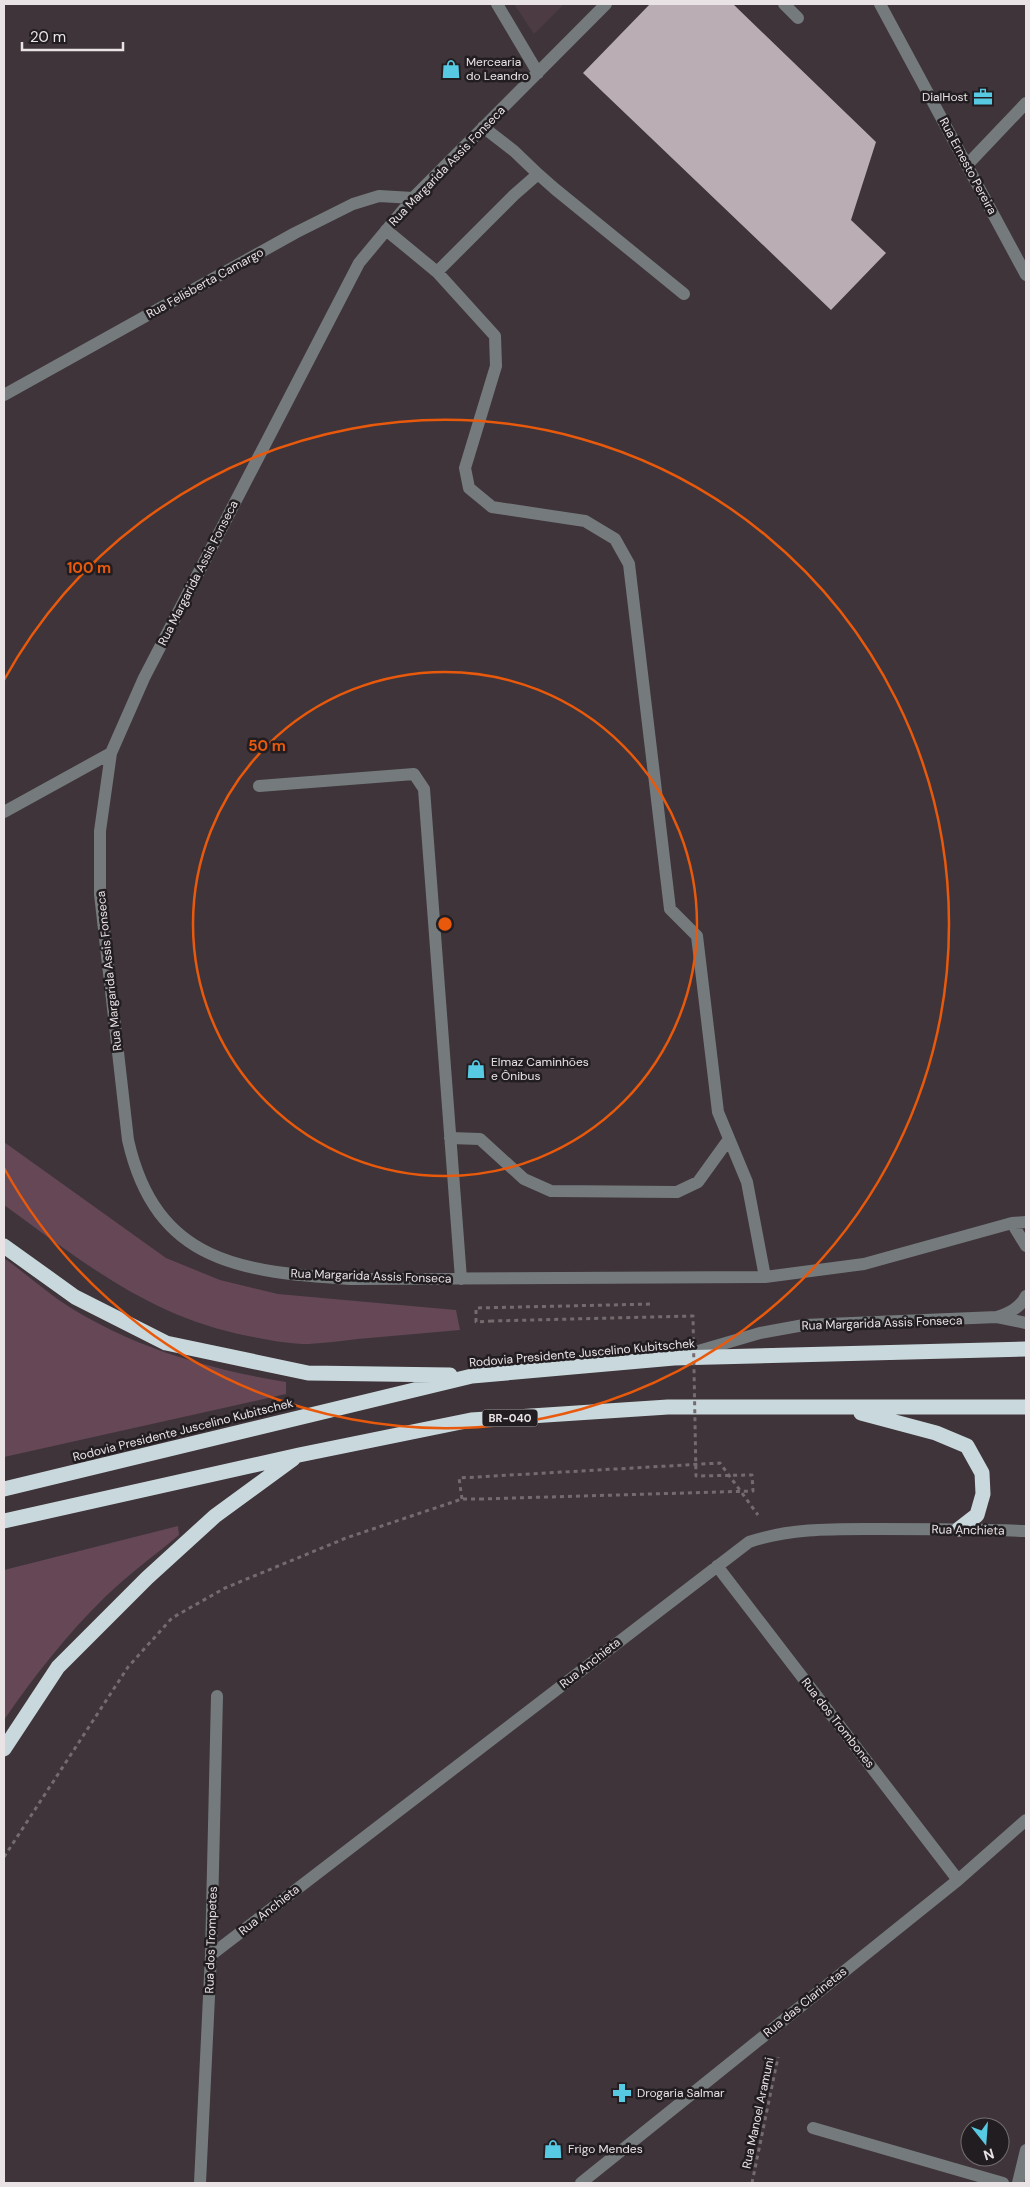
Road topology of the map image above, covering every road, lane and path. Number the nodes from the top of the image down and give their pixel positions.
1 (497, 4) edge
2 (606, 4) edge
3 (784, 4) edge
4 (880, 4) edge
5 (798, 18) dead end
6 (538, 73) junction
7 (1026, 103) edge
8 (483, 127) junction
9 (967, 165) junction
10 (538, 174) junction
11 (414, 198) junction
12 (386, 230) junction
13 (437, 272) junction
14 (1026, 275) edge
15 (684, 294) dead end
16 (4, 395) edge
17 (111, 754) junction
18 (259, 786) dead end
19 (4, 812) edge
20 (450, 1138) junction
21 (729, 1139) junction
22 (1026, 1222) edge
23 (1012, 1224) junction
24 (4, 1246) edge
25 (1026, 1246) edge
26 (765, 1278) junction
27 (461, 1279) junction
28 (1026, 1296) edge
29 (659, 1304) dead end
30 (997, 1317) junction
31 (1026, 1323) edge
32 (1026, 1349) edge
33 (674, 1358) junction
34 (472, 1376) junction
35 (1026, 1407) edge
36 (843, 1408) junction
37 (299, 1455) junction
38 (4, 1489) edge
39 (462, 1499) junction
40 (4, 1521) edge
41 (959, 1529) junction
42 (1026, 1531) edge
43 (772, 1534) junction
44 (717, 1566) junction
45 (217, 1696) dead end
46 (4, 1750) edge
47 (1026, 1820) edge
48 (4, 1857) edge
49 (958, 1880) junction
50 (211, 1955) junction
51 (787, 2016) junction
52 (813, 2128) dead end
53 (1026, 2150) edge
54 (200, 2183) edge
55 (582, 2183) edge
56 (752, 2183) edge
57 (1003, 2183) edge
58 (1018, 2183) edge

1 - 6 street
2 - 6 street, Rua Margarida Assis Fonseca
3 - 5 street
4 - 9 street, Rua Ernesto Pereira
6 - 8 street, Rua Margarida Assis Fonseca
7 - 9 street
8 - 10 street
8 - 11 street, Rua Margarida Assis Fonseca
9 - 14 street, Rua Ernesto Pereira
10 - 13 street
10 - 15 street
11 - 12 street, Rua Margarida Assis Fonseca
11 - 16 street, Rua Felisberta Camargo
12 - 13 street
12 - 17 street, Rua Margarida Assis Fonseca
13 - 21 street
17 - 19 street
17 - 27 street, Rua Margarida Assis Fonseca
18 - 20 street
20 - 21 street
20 - 27 street
21 - 26 street
22 - 23 street, Rua Margarida Assis Fonseca
23 - 25 street
23 - 26 street, Rua Margarida Assis Fonseca
24 - 34 highway
26 - 27 street, Rua Margarida Assis Fonseca
28 - 30 street, Rua Margarida Assis Fonseca
29 - 39 path, bridge
30 - 31 street
30 - 33 street, Rua Margarida Assis Fonseca
32 - 33 highway, Rodovia Presidente Juscelino Kubitschek
33 - 34 highway, Rodovia Presidente Juscelino Kubitschek
34 - 38 highway, Rodovia Presidente Juscelino Kubitschek
35 - 36 highway, BR-040
36 - 37 highway, BR-040
36 - 41 highway
37 - 40 highway, BR-040
37 - 46 highway
39 - 43 path
39 - 48 path
41 - 42 street, Rua Anchieta
41 - 43 street, Rua Anchieta
43 - 44 street, Rua Anchieta
44 - 49 street, Rua dos Trombones
44 - 50 street, Rua Anchieta
45 - 50 street, Rua dos Trompetes
47 - 49 street, Rua das Clarinetas
49 - 51 street, Rua das Clarinetas
50 - 54 street, Rua dos Trompetes
51 - 55 street, Rua das Clarinetas
51 - 56 path, Rua Manoel Aramuni
52 - 57 street
53 - 58 street

